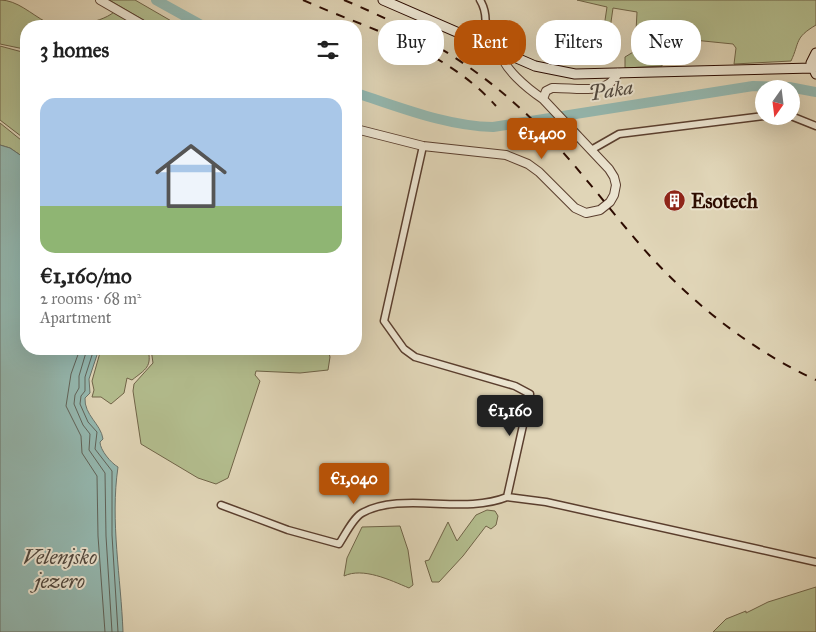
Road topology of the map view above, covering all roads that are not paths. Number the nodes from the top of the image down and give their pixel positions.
1 (100, 0) edge
2 (383, 0) edge
3 (480, 0) edge
4 (135, 20) edge
5 (485, 20) edge
6 (454, 30) edge
7 (816, 53) edge
8 (526, 62) edge
9 (506, 65) edge
10 (814, 71) edge
11 (618, 73) junction
12 (545, 102) junction
13 (755, 117) edge
14 (800, 120) edge
15 (816, 126) edge
16 (362, 131) edge
17 (423, 146) junction
18 (590, 150) junction
19 (507, 497) junction
20 (221, 505) dead end
21 (816, 562) edge

1 - 4 street
2 - 6 main road
3 - 5 street
7 - 10 main road
8 - 11 main road
9 - 12 street
10 - 11 main road
11 - 12 street
12 - 18 street
13 - 18 street
14 - 15 street
16 - 17 street
17 - 18 street
17 - 19 street
19 - 20 street
19 - 21 street

